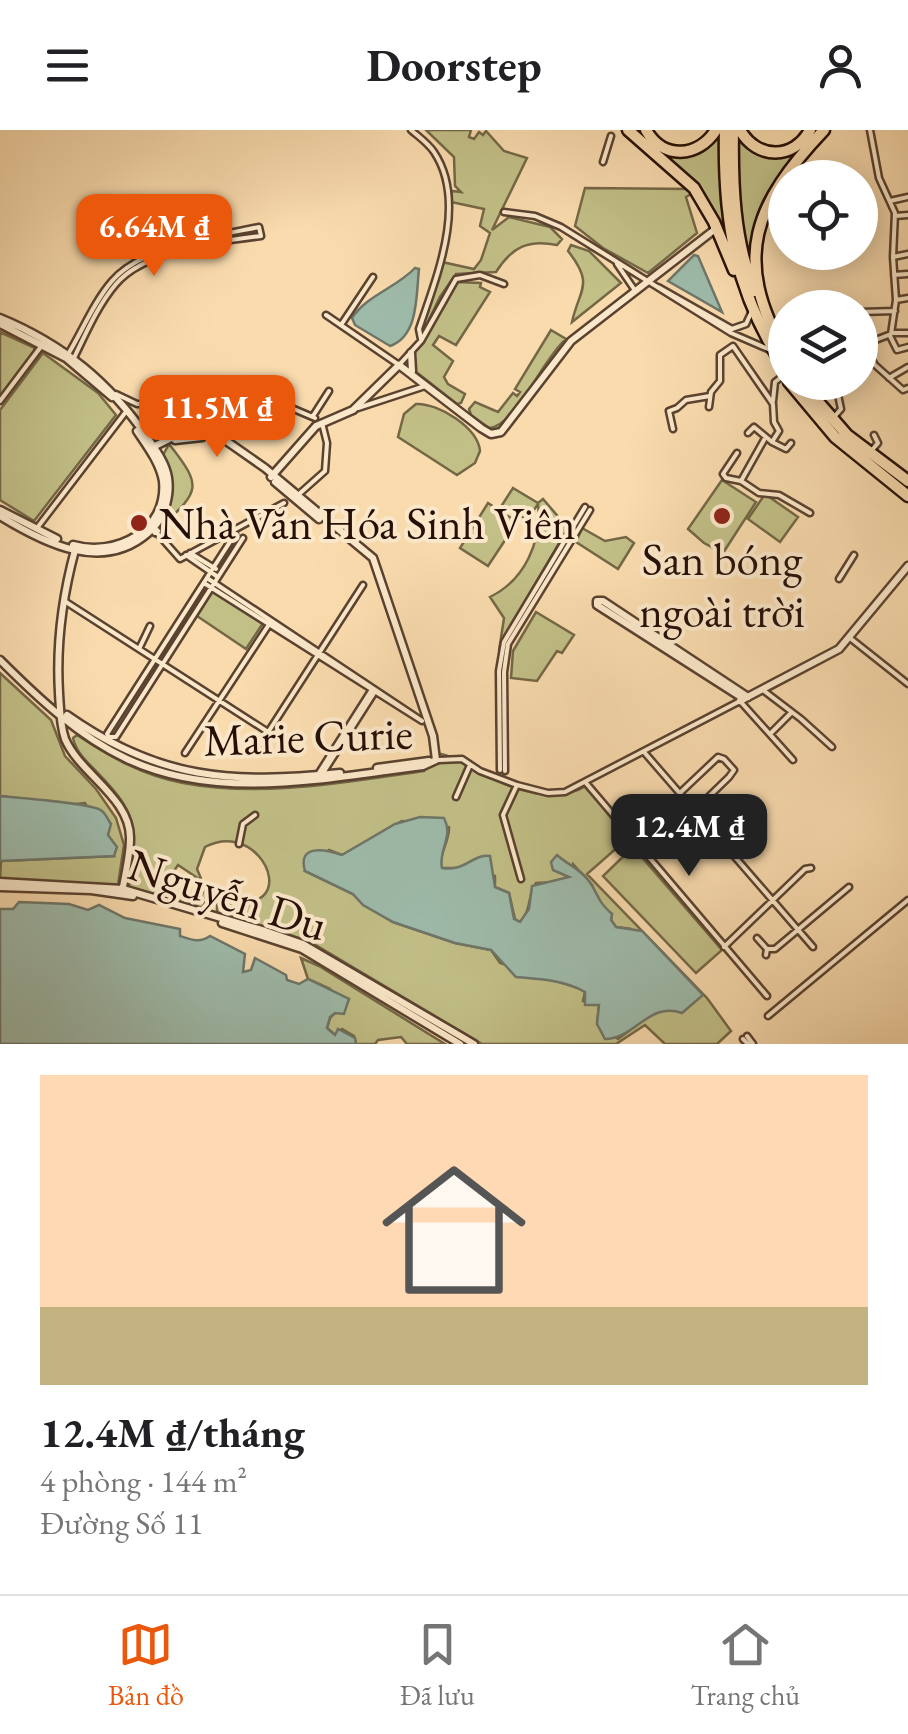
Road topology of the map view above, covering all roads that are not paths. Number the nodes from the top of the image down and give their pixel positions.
1 (411, 130) edge
2 (630, 130) edge
3 (646, 130) edge
4 (721, 130) edge
5 (733, 130) edge
6 (740, 130) edge
7 (810, 130) edge
8 (823, 130) edge
9 (870, 130) edge
10 (611, 136) dead end
11 (603, 162) dead end
12 (908, 198) edge
13 (890, 201) junction
14 (504, 212) dead end
15 (908, 215) edge
16 (896, 216) junction
17 (717, 227) junction
18 (196, 243) junction
19 (908, 254) edge
20 (893, 257) junction
21 (614, 260) junction
22 (737, 274) junction
23 (906, 274) edge
24 (894, 275) junction
25 (372, 277) dead end
26 (750, 281) junction
27 (650, 282) junction
28 (504, 284) dead end
29 (636, 292) junction
30 (908, 298) edge
31 (896, 300) junction
32 (752, 310) junction
33 (878, 311) edge
34 (895, 311) junction
35 (326, 315) dead end
36 (0, 321) edge
37 (341, 325) junction
38 (768, 326) edge
39 (732, 331) junction
40 (908, 332) edge
41 (891, 334) junction
42 (768, 338) edge
43 (878, 339) edge
44 (421, 341) junction
45 (42, 344) junction
46 (908, 347) edge
47 (768, 349) joint
48 (411, 353) junction
49 (70, 358) junction
50 (400, 365) junction
51 (908, 367) edge
52 (878, 368) edge
53 (412, 371) junction
54 (889, 378) junction
55 (426, 384) junction
56 (908, 388) edge
57 (329, 391) dead end
58 (112, 394) junction
59 (710, 396) junction
60 (772, 400) edge
61 (810, 400) edge
62 (813, 400) edge
63 (815, 400) edge
64 (839, 400) edge
65 (0, 401) edge
66 (772, 404) junction
67 (709, 407) dead end
68 (354, 410) junction
69 (125, 413) junction
70 (834, 417) junction
71 (316, 419) junction
72 (673, 429) dead end
73 (748, 433) dead end
74 (874, 435) dead end
75 (765, 438) junction
76 (772, 442) junction
77 (791, 443) dead end
78 (152, 450) junction
79 (872, 450) junction
80 (737, 453) dead end
81 (273, 478) junction
82 (908, 479) edge
83 (741, 481) junction
84 (908, 493) edge
85 (294, 497) junction
86 (284, 503) dead end
87 (587, 508) dead end
88 (0, 513) edge
89 (810, 513) dead end
90 (153, 529) junction
91 (36, 530) junction
92 (236, 534) dead end
93 (243, 538) dead end
94 (76, 548) junction
95 (188, 554) junction
96 (854, 555) dead end
97 (908, 566) edge
98 (213, 570) junction
99 (220, 574) junction
100 (839, 578) dead end
101 (206, 580) junction
102 (213, 585) junction
103 (363, 585) dead end
104 (63, 600) junction
105 (270, 622) junction
106 (150, 626) dead end
107 (850, 638) junction
108 (139, 649) junction
109 (674, 650) junction
110 (318, 654) junction
111 (0, 657) edge
112 (155, 660) junction
113 (162, 664) junction
114 (908, 684) edge
115 (374, 690) junction
116 (762, 690) junction
117 (59, 694) junction
118 (744, 699) junction
119 (49, 700) junction
120 (219, 701) junction
121 (60, 712) junction
122 (792, 712) junction
123 (78, 729) junction
124 (268, 732) junction
125 (770, 734) junction
126 (65, 737) junction
127 (832, 747) dead end
128 (256, 751) dead end
129 (644, 752) junction
130 (185, 753) dead end
131 (436, 760) junction
132 (793, 760) dead end
133 (470, 765) junction
134 (502, 770) dead end
135 (318, 777) junction
136 (228, 780) junction
137 (586, 783) junction
138 (517, 785) junction
139 (679, 794) junction
140 (456, 797) dead end
141 (694, 810) junction
142 (255, 815) dead end
143 (239, 844) dead end
144 (811, 868) dead end
145 (521, 879) dead end
146 (0, 885) edge
147 (849, 888) dead end
148 (122, 891) junction
149 (908, 900) edge
150 (771, 901) junction
151 (798, 930) junction
152 (757, 938) dead end
153 (303, 947) junction
154 (724, 947) junction
155 (813, 947) dead end
156 (767, 996) dead end
157 (768, 1016) dead end
158 (460, 1044) edge
159 (474, 1044) edge

1 - 44 street
2 - 17 highway
3 - 4 highway
4 - 22 highway
4 - 26 highway
5 - 26 highway
6 - 7 highway
8 - 26 highway
9 - 13 street
10 - 11 street
12 - 13 street
13 - 16 street
14 - 21 street
15 - 16 street
16 - 20 street
17 - 22 highway
17 - 27 street
18 - 18 street
18 - 49 street
19 - 20 street
20 - 24 street
21 - 27 street
21 - 29 street
22 - 26 highway
23 - 24 street
24 - 31 street
25 - 37 street
26 - 32 highway
26 - 38 highway
27 - 29 street
27 - 39 street
28 - 44 street
29 - 55 street
30 - 31 street
31 - 34 street
32 - 39 street
32 - 42 highway
32 - 47 highway
33 - 34 street
34 - 41 street
35 - 37 street
36 - 45 street
36 - 49 street
37 - 50 street
39 - 47 street
40 - 41 street
41 - 43 street
41 - 46 street
44 - 48 street
45 - 49 street
45 - 65 street
48 - 50 street
48 - 53 street
49 - 58 street
50 - 53 street
50 - 55 street
50 - 68 street
51 - 54 street
52 - 54 street
53 - 55 street
54 - 56 street
55 - 68 street
57 - 71 street
58 - 69 street
58 - 71 street
58 - 78 street
59 - 66 street
59 - 67 street
59 - 72 street
60 - 66 street
61 - 84 highway
62 - 82 highway
63 - 70 highway
64 - 70 street
66 - 76 street
68 - 71 street
69 - 78 street
69 - 91 street
70 - 79 highway
71 - 81 street
71 - 85 street
73 - 75 street
74 - 79 street
75 - 76 street
75 - 83 street
76 - 77 street
78 - 81 street
78 - 90 street
79 - 82 highway
80 - 83 street
81 - 85 street
83 - 89 street
85 - 131 street
86 - 95 street
87 - 134 street
88 - 91 street
88 - 94 street
90 - 94 street
90 - 95 street
91 - 94 street
92 - 98 street
93 - 99 street
94 - 104 street
95 - 98 street
96 - 100 street
97 - 107 street
98 - 99 street
98 - 101 street
99 - 102 street
101 - 102 street
101 - 112 street
102 - 105 street
102 - 113 street
103 - 110 street
104 - 108 street
104 - 117 street
105 - 110 street
105 - 120 street
106 - 108 street
107 - 114 street
107 - 116 street
108 - 112 street
109 - 109 street
109 - 118 street
110 - 115 street
110 - 124 street
111 - 119 street, Marie Curie
111 - 121 street, Marie Curie
112 - 113 street
112 - 113 street
113 - 120 street
115 - 115 street
115 - 135 street
116 - 118 street
116 - 122 street
117 - 119 street
117 - 121 street
118 - 125 street
118 - 129 street
119 - 121 street, Marie Curie
120 - 124 street
120 - 130 street
121 - 123 street, Marie Curie
121 - 126 street
121 - 136 street, Marie Curie
122 - 125 street
122 - 127 street
123 - 126 street
123 - 136 street, Marie Curie
124 - 128 street
125 - 132 street
126 - 148 street
129 - 137 street
129 - 139 street
131 - 133 street
131 - 135 street, Marie Curie
133 - 138 street
133 - 140 street
135 - 136 street, Marie Curie
137 - 138 street
137 - 154 street
138 - 145 street
139 - 141 street
139 - 141 street
141 - 150 street
142 - 143 street
144 - 150 street
146 - 148 street, Nguyễn Du
147 - 151 street
148 - 153 street, Nguyễn Du
149 - 157 street
150 - 151 street
150 - 154 street
151 - 152 street
151 - 155 street
153 - 158 street, Nguyễn Du
153 - 159 street, Nguyễn Du
154 - 156 street

